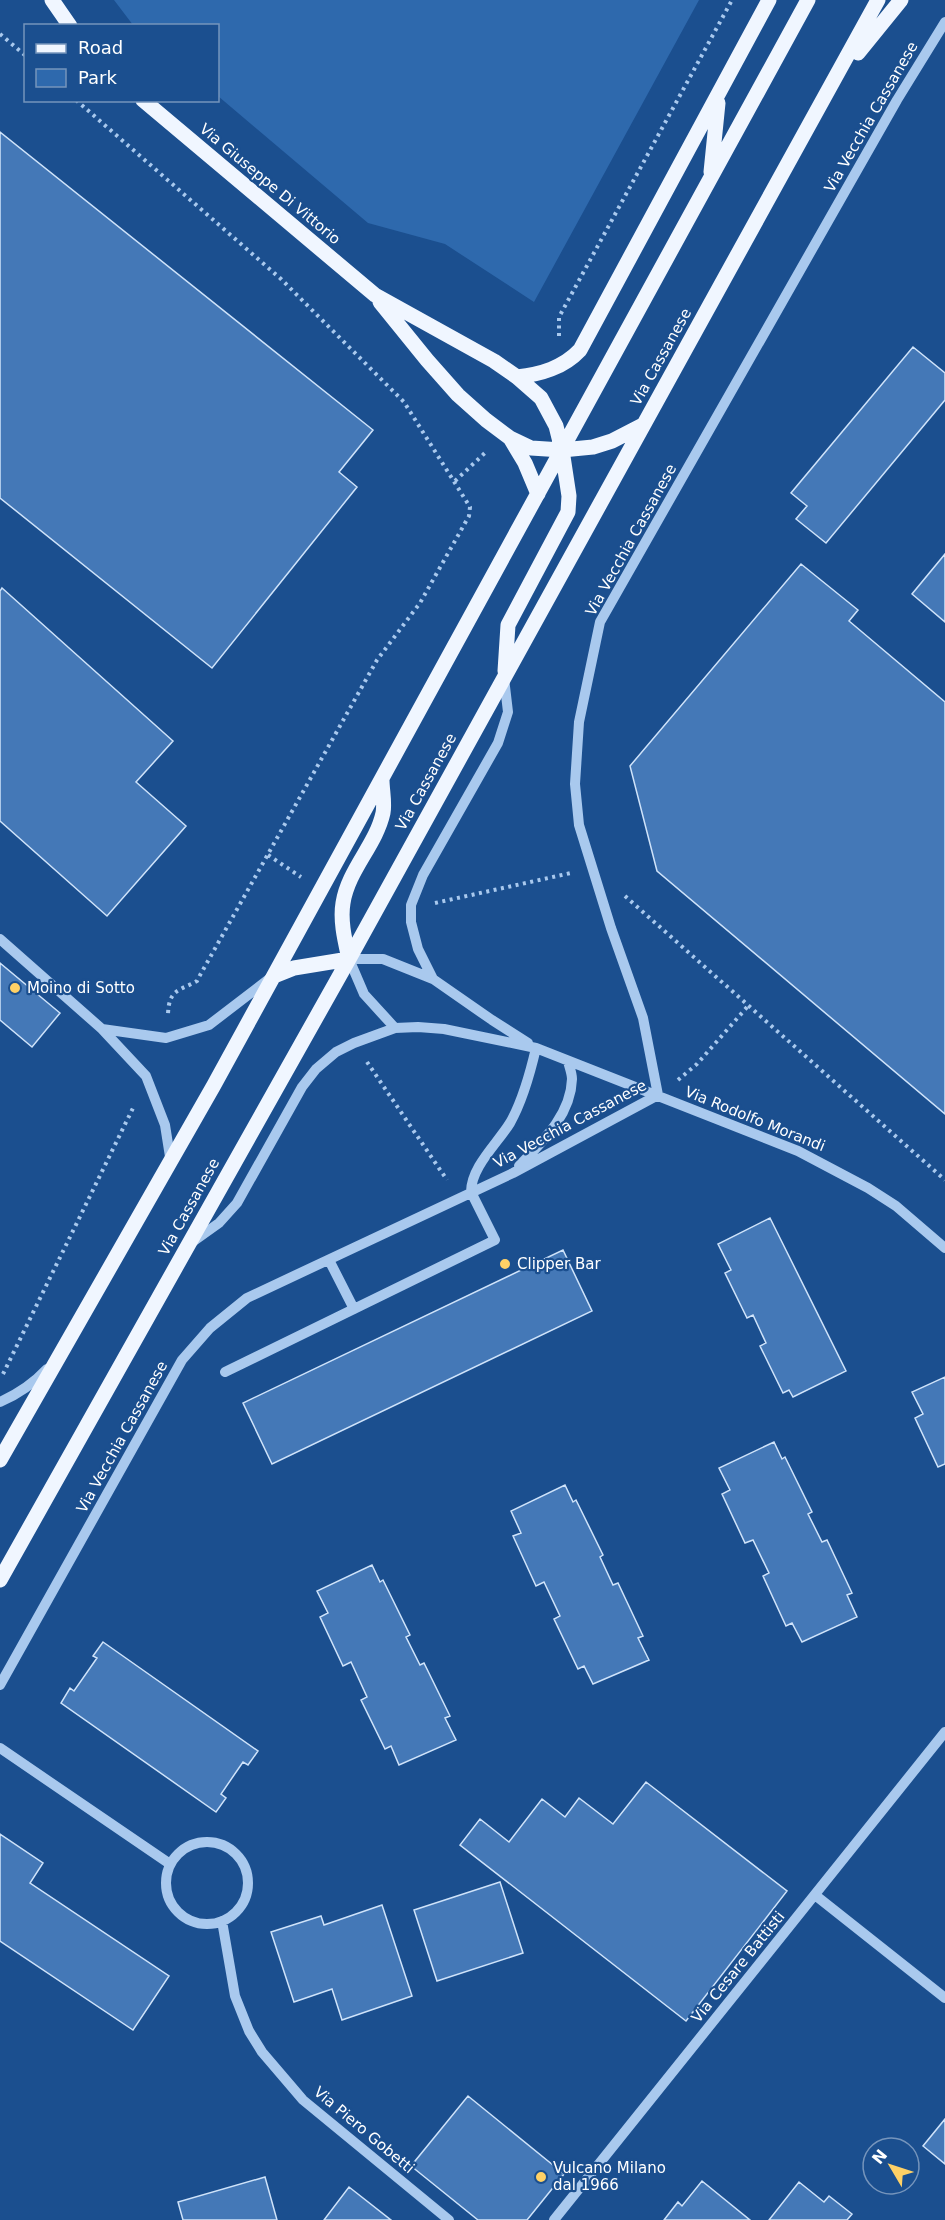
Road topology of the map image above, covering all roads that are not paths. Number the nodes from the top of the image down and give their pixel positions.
1 (52, 0) edge
2 (769, 0) edge
3 (808, 0) edge
4 (878, 0) edge
5 (901, 0) edge
6 (945, 22) edge
7 (69, 24) edge
8 (833, 83) junction
9 (718, 94) junction
10 (145, 102) edge
11 (710, 178) junction
12 (375, 295) junction
13 (517, 377) junction
14 (644, 424) junction
15 (506, 435) junction
16 (562, 450) junction
17 (538, 494) junction
18 (504, 678) junction
19 (382, 780) junction
20 (0, 939) edge
21 (349, 959) junction
22 (274, 976) junction
23 (433, 978) junction
24 (395, 1028) junction
25 (102, 1029) junction
26 (536, 1048) junction
27 (568, 1061) junction
28 (658, 1095) junction
29 (171, 1163) junction
30 (513, 1173) junction
31 (471, 1192) junction
32 (189, 1244) junction
33 (945, 1248) edge
34 (329, 1260) junction
35 (354, 1309) junction
36 (61, 1352) junction
37 (225, 1372) dead end
38 (0, 1402) edge
39 (0, 1460) edge
40 (0, 1580) edge
41 (0, 1685) edge
42 (945, 1732) edge
43 (0, 1748) edge
44 (170, 1864) junction
45 (814, 1895) junction
46 (222, 1921) junction
47 (945, 1998) edge
48 (449, 2220) edge
49 (554, 2220) edge

1 - 7 main road
2 - 9 main road
3 - 11 main road
4 - 8 main road, Via Cassanese
5 - 8 main road
6 - 28 street, Via Vecchia Cassanese
8 - 14 main road, Via Cassanese
9 - 11 main road
9 - 13 main road
10 - 12 main road, Via Giuseppe Di Vittorio
11 - 16 main road
12 - 13 main road, Via Giuseppe Di Vittorio
12 - 15 main road, Via Giuseppe Di Vittorio
13 - 16 main road, Via Giuseppe Di Vittorio
14 - 16 main road
14 - 18 main road, Via Cassanese
15 - 16 main road, Via Giuseppe Di Vittorio
15 - 17 main road, Via Giuseppe Di Vittorio
16 - 17 main road
16 - 18 main road
17 - 19 main road
18 - 21 main road, Via Cassanese
18 - 23 street
19 - 21 main road
19 - 22 main road
20 - 25 street
21 - 22 main road
21 - 23 street, Via Rodolfo Morandi
21 - 24 street
21 - 32 main road, Via Cassanese
22 - 25 street
22 - 29 main road
23 - 26 street, Via Rodolfo Morandi
24 - 26 street, Via Rodolfo Morandi
24 - 32 street, Via Rodolfo Morandi
25 - 29 street
26 - 27 street, Via Rodolfo Morandi
26 - 31 street, Via Vecchia Cassanese
27 - 28 street, Via Rodolfo Morandi
27 - 30 street
28 - 30 street, Via Vecchia Cassanese
28 - 33 street, Via Rodolfo Morandi
29 - 36 main road
30 - 31 street, Via Vecchia Cassanese
31 - 34 street, Via Vecchia Cassanese
31 - 35 street
32 - 40 main road, Via Cassanese
34 - 35 street
34 - 41 street, Via Vecchia Cassanese
35 - 37 street
36 - 38 street
36 - 39 main road
42 - 45 street, Via Cesare Battisti
43 - 44 street
44 - 46 street
44 - 46 street
45 - 47 street
45 - 49 street, Via Cesare Battisti
46 - 48 street, Via Piero Gobetti

